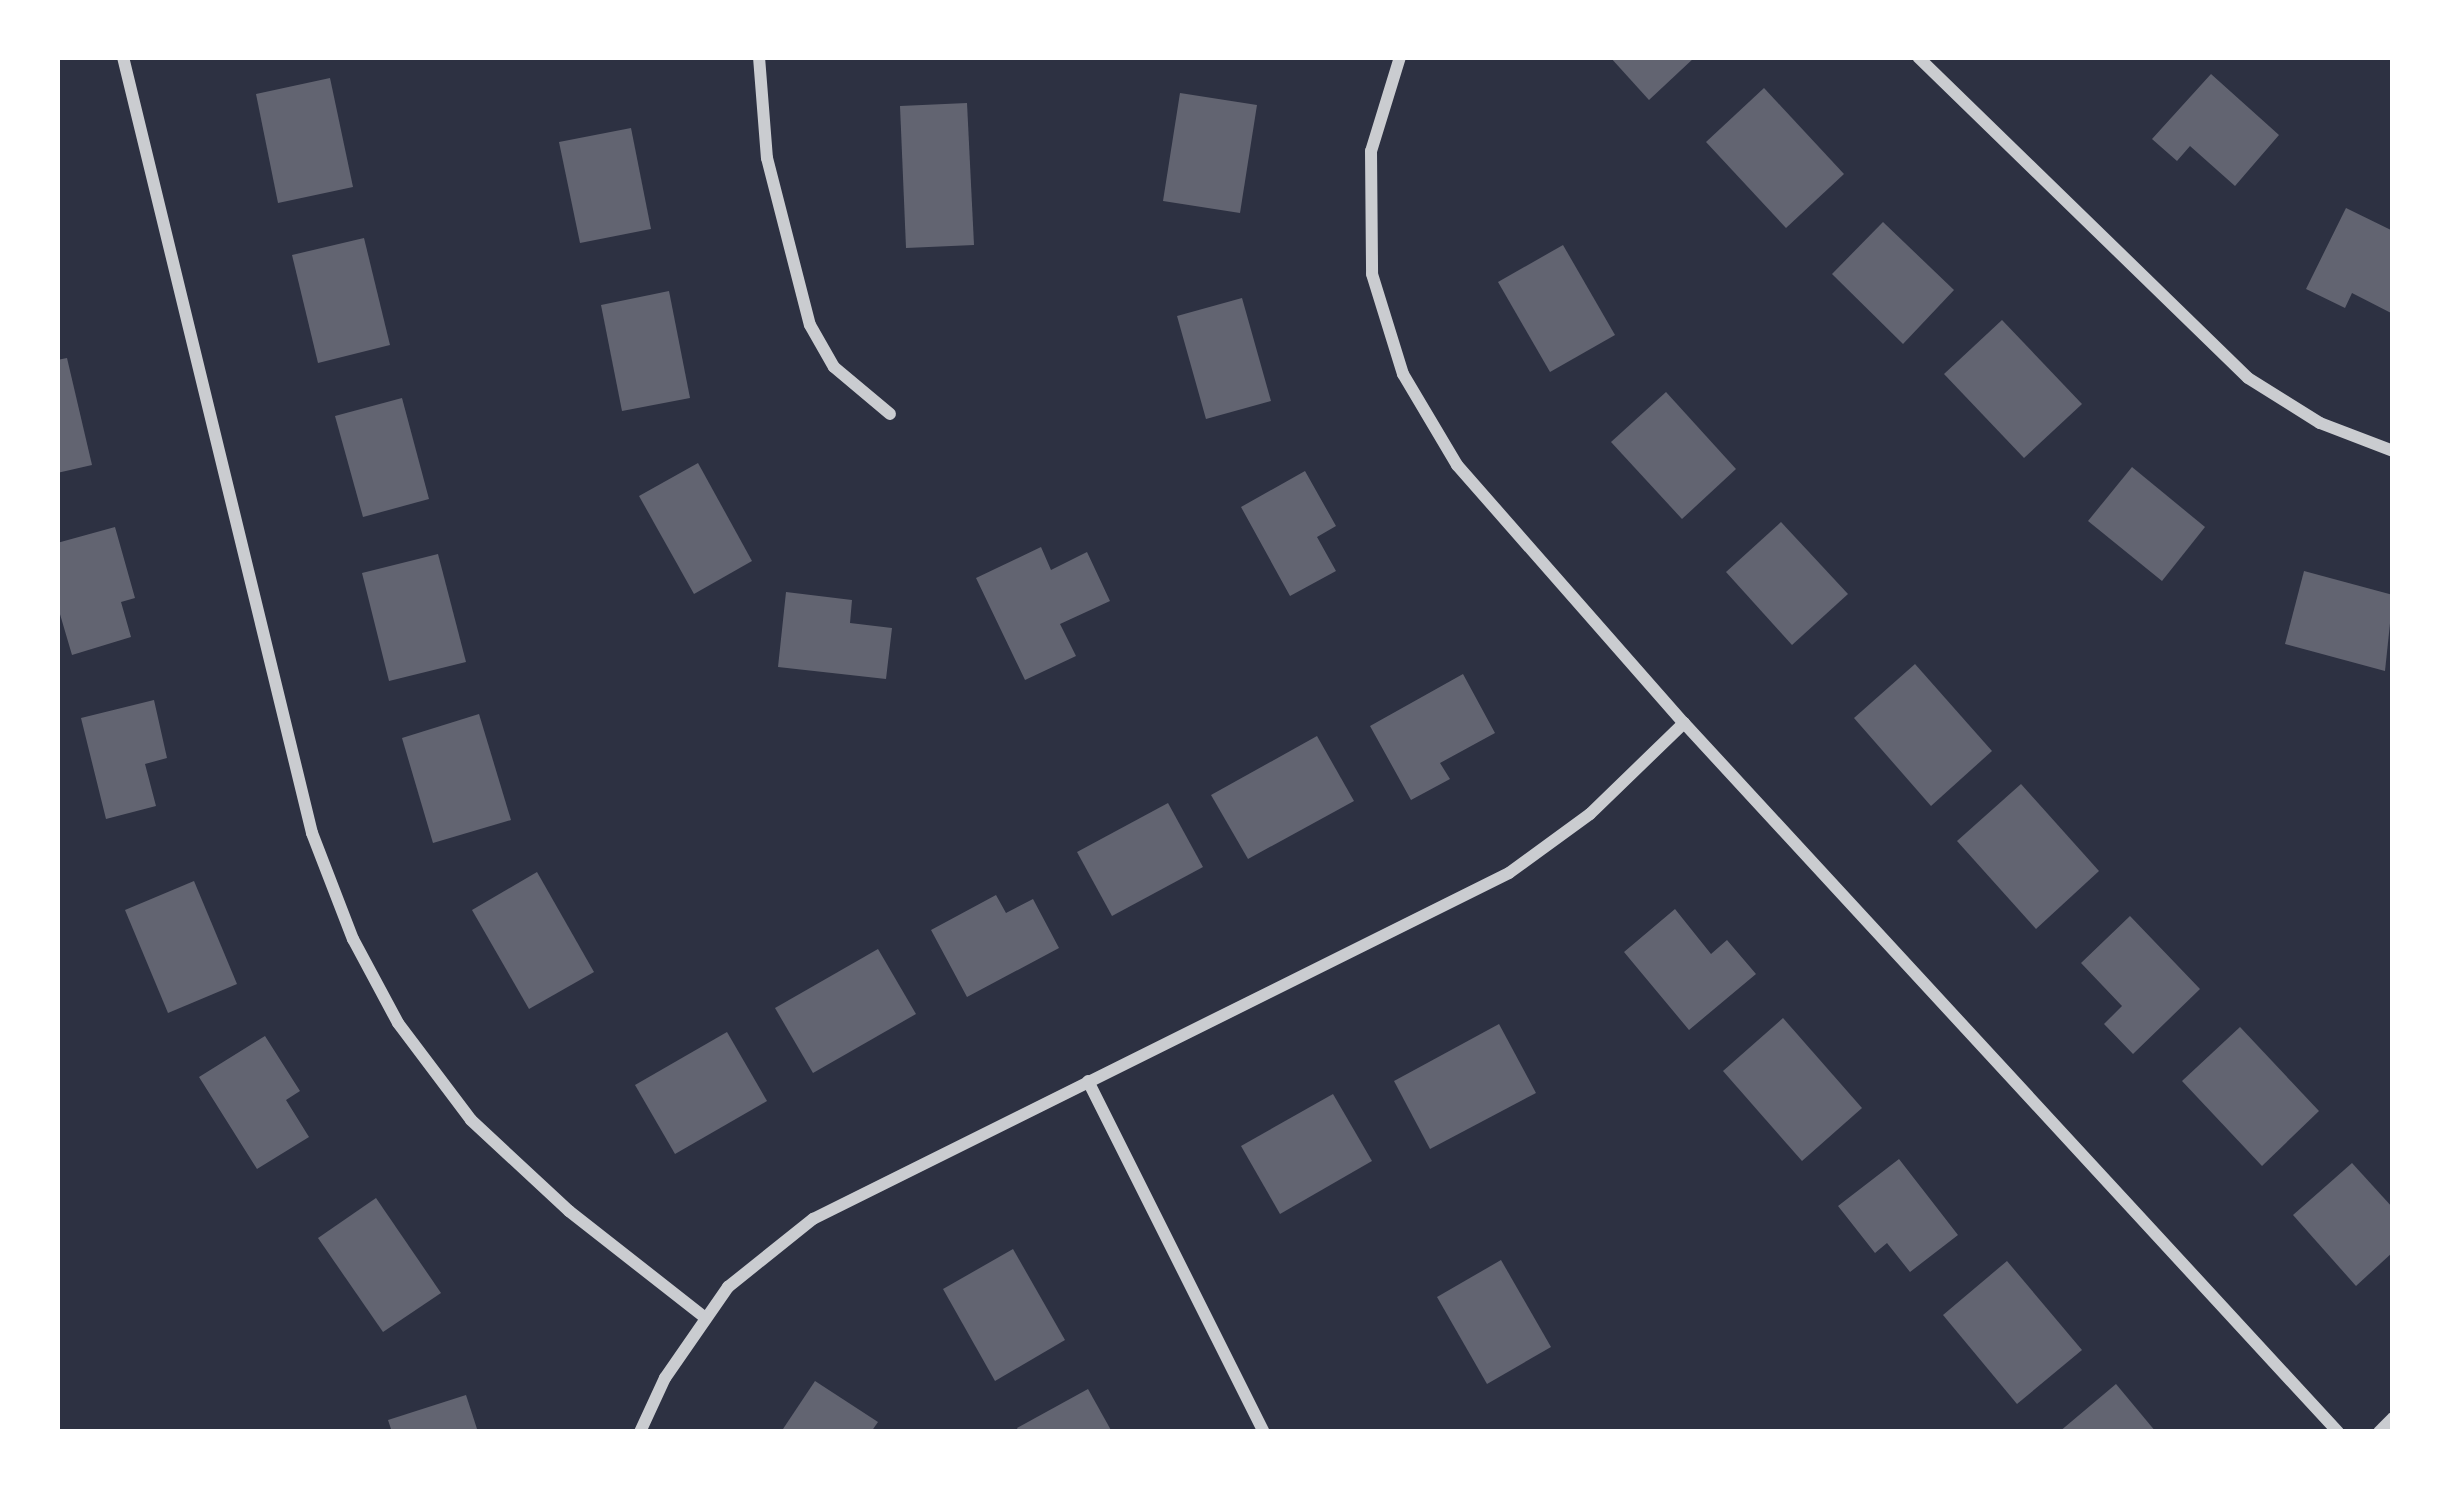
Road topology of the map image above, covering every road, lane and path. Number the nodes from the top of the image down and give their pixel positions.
1 (123, 57) edge
2 (758, 57) edge
3 (1400, 57) edge
4 (1918, 57) edge
5 (890, 414) dead end
6 (2393, 451) edge
7 (1684, 723) junction
8 (1088, 1081) junction
9 (704, 1317) junction
10 (2393, 1418) edge
11 (640, 1432) edge
12 (1264, 1432) edge
13 (2338, 1432) edge
14 (2380, 1432) edge

1 - 9 street
2 - 5 street
3 - 7 street
4 - 6 street
7 - 8 street
7 - 13 street
8 - 9 street
8 - 12 street
9 - 11 street
10 - 14 street

